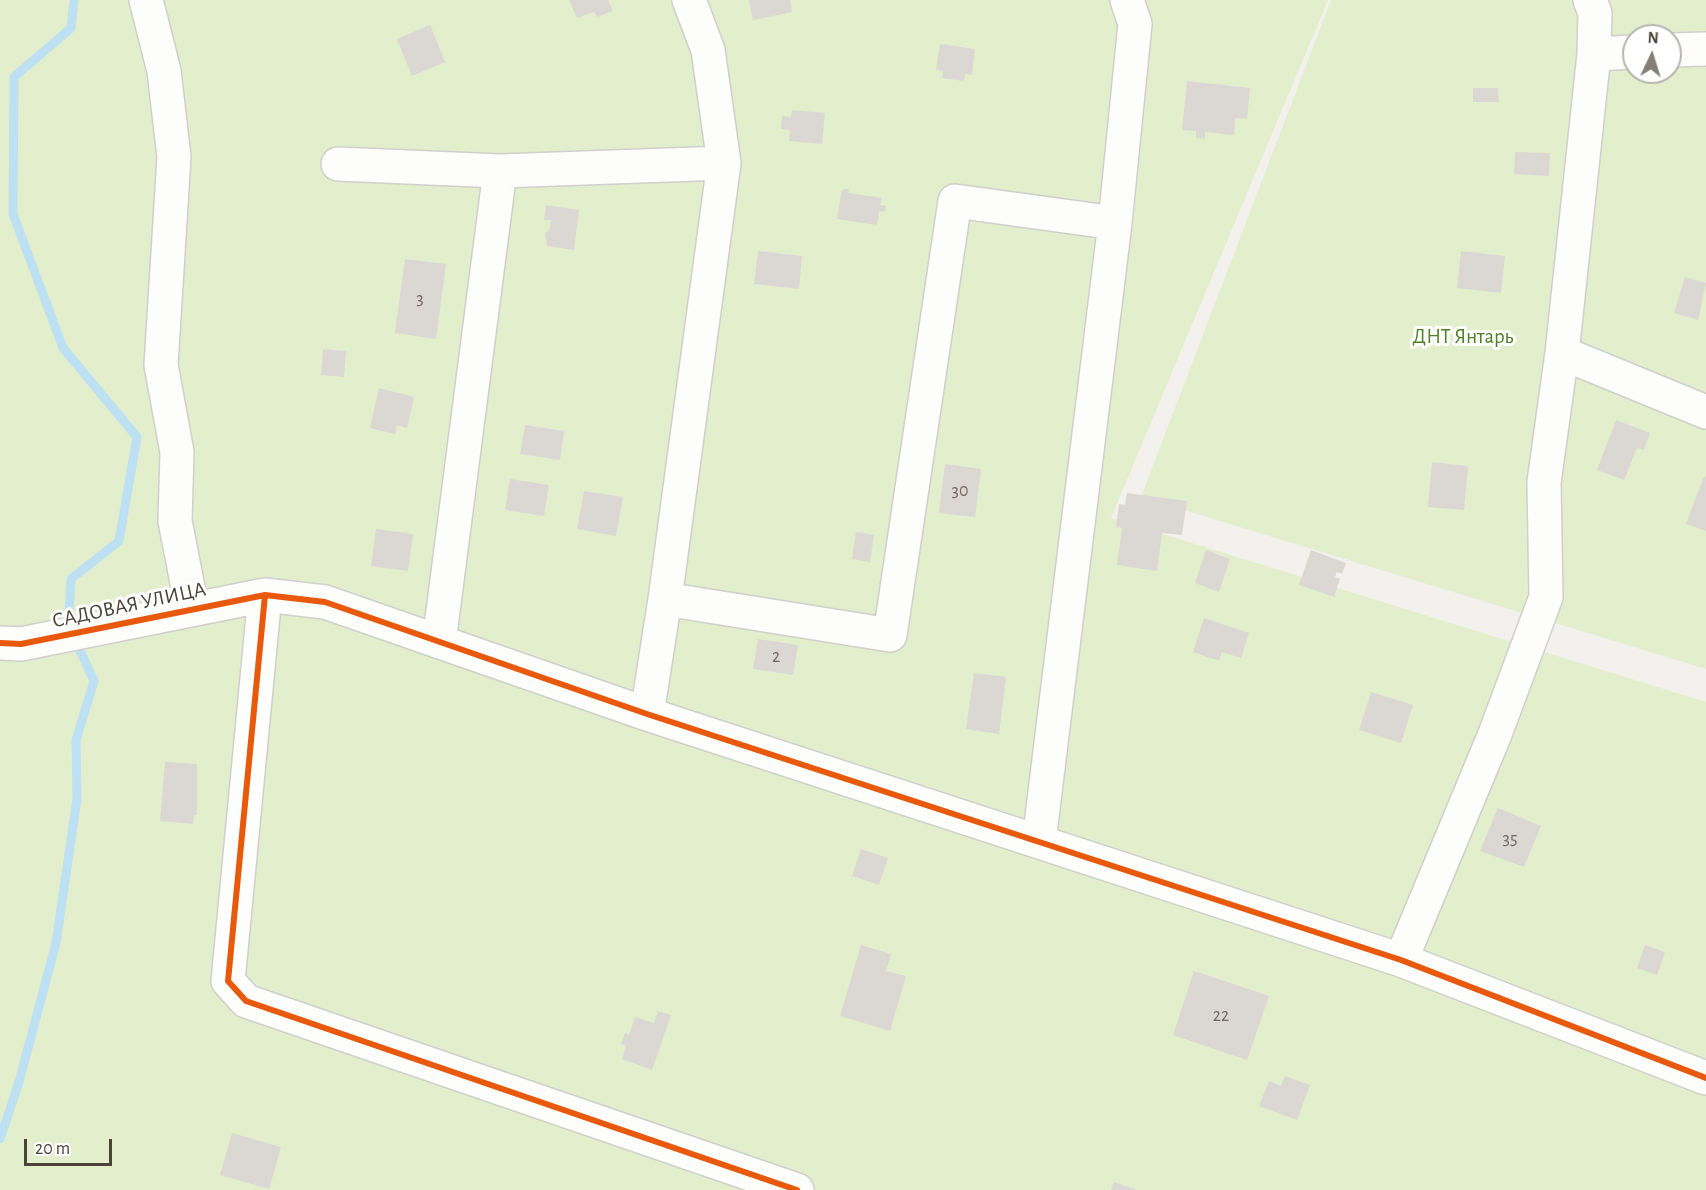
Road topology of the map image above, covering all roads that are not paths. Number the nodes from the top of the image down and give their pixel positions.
1 (146, 0) edge
2 (688, 0) edge
3 (1127, 0) edge
4 (1590, 0) edge
5 (1706, 49) edge
6 (1682, 50) edge
7 (1622, 53) edge
8 (1594, 54) junction
9 (724, 163) junction
10 (338, 164) dead end
11 (500, 171) junction
12 (1114, 223) junction
13 (1562, 353) junction
14 (1706, 412) edge
15 (265, 595) junction
16 (665, 599) junction
17 (192, 608) junction
18 (439, 642) junction
19 (0, 643) edge
20 (647, 714) junction
21 (1039, 841) junction
22 (1401, 960) junction
23 (1706, 1078) edge
24 (797, 1190) edge

1 - 17 street
2 - 9 street
3 - 12 street
4 - 8 street
5 - 6 street
7 - 8 street
8 - 13 street
9 - 11 street
9 - 16 street
10 - 11 street
11 - 18 street
12 - 16 street
12 - 21 street
13 - 14 street
13 - 22 street
15 - 17 street, САДОВАЯ УЛИЦА
15 - 18 street, САДОВАЯ УЛИЦА
15 - 24 street
16 - 20 street
17 - 19 street, САДОВАЯ УЛИЦА
18 - 20 street, САДОВАЯ УЛИЦА
20 - 21 street, САДОВАЯ УЛИЦА
21 - 22 street, САДОВАЯ УЛИЦА
22 - 23 street, САДОВАЯ УЛИЦА

